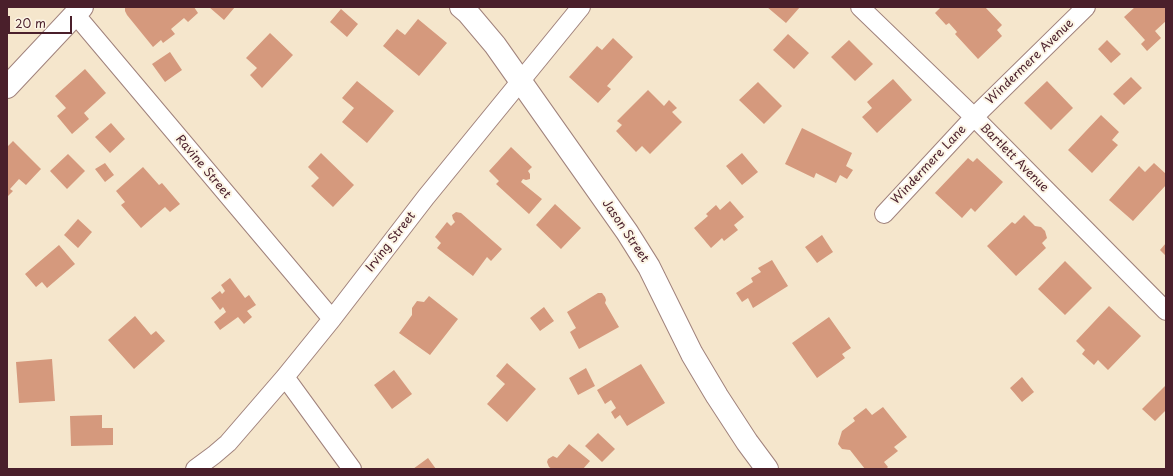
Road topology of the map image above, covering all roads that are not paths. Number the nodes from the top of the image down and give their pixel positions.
1 (461, 7) edge
2 (581, 7) edge
3 (860, 7) edge
4 (1086, 7) edge
5 (78, 11) edge
6 (520, 80) junction
7 (7, 87) edge
8 (974, 117) junction
9 (884, 214) dead end
10 (1166, 311) edge
11 (332, 319) junction
12 (285, 377) junction
13 (195, 469) edge
14 (352, 469) edge
15 (767, 469) edge

1 - 6 street, Jason Street
2 - 6 street, Irving Street
3 - 8 street, Bartlett Avenue
4 - 8 street, Windermere Avenue
5 - 7 street
5 - 11 street, Ravine Street
6 - 11 street, Irving Street
6 - 15 street, Jason Street
8 - 9 street, Windermere Lane
8 - 10 street, Bartlett Avenue
11 - 12 street, Irving Street
12 - 13 street, Irving Street
12 - 14 street

